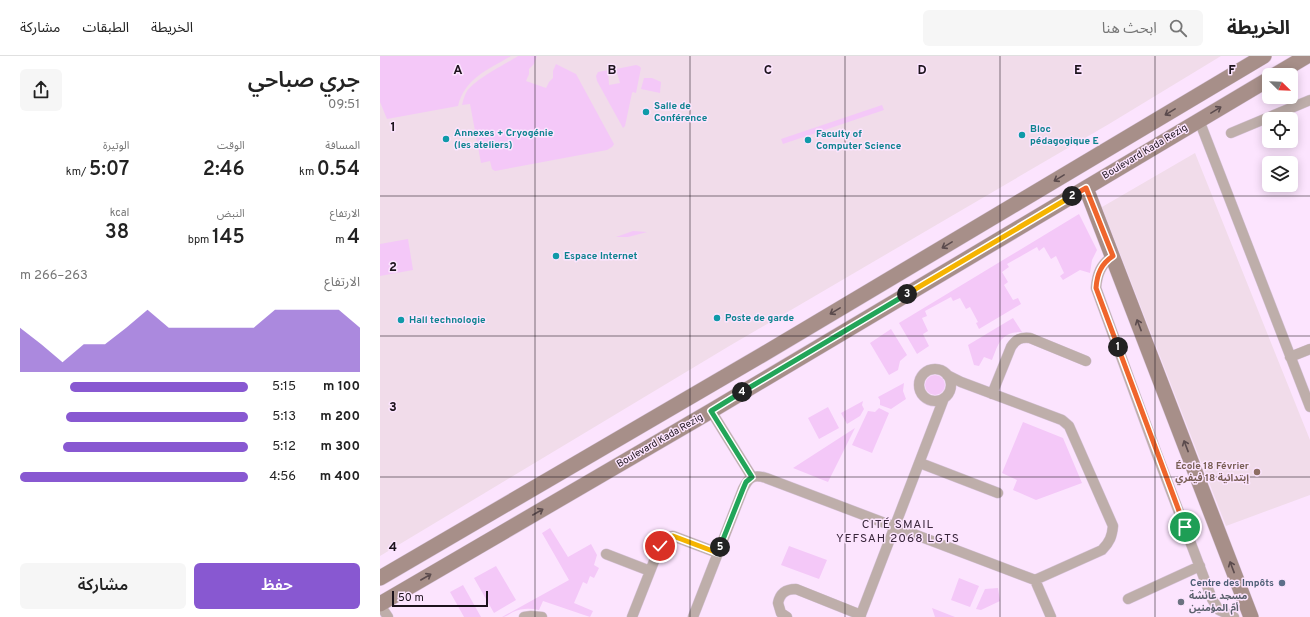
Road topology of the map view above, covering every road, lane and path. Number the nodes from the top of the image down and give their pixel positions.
1 (1264, 56) edge
2 (1307, 56) edge
3 (1287, 68) edge
4 (1262, 83) edge
5 (1310, 100) edge
6 (1199, 120) junction
7 (1230, 133) dead end
8 (1086, 188) junction
9 (1113, 256) junction
10 (1310, 349) edge
11 (1290, 357) junction
12 (1086, 361) dead end
13 (948, 375) junction
14 (966, 384) junction
15 (951, 389) junction
16 (992, 394) junction
17 (944, 398) junction
18 (933, 400) junction
19 (1310, 407) edge
20 (711, 411) junction
21 (938, 414) junction
22 (920, 463) junction
23 (752, 477) junction
24 (998, 492) dead end
25 (895, 527) junction
26 (718, 553) junction
27 (606, 554) dead end
28 (1200, 566) junction
29 (650, 571) junction
30 (380, 578) edge
31 (1035, 580) junction
32 (1128, 599) dead end
33 (380, 605) edge
34 (861, 616) edge
35 (388, 617) edge
36 (524, 617) edge
37 (542, 617) edge
38 (632, 617) edge
39 (694, 617) edge
40 (786, 617) edge
41 (1051, 617) edge
42 (1234, 617) edge
43 (1251, 617) edge

1 -> 30 main road
2 - 3 main road
6 -> 4 main road, Boulevard Kada Rezig
5 - 7 street
6 - 8 main road, Boulevard Kada Rezig
6 - 11 street
8 - 9 main road
8 - 20 main road, Boulevard Kada Rezig
9 - 28 street
43 -> 9 main road
10 - 11 street
11 - 19 street
12 - 16 street
13 - 14 street
13 - 15 street
13 - 18 street
14 - 15 street
14 - 16 street
15 - 17 street
16 - 31 street
17 - 18 street
17 - 21 street
18 - 21 street
20 - 23 street
33 -> 20 main road, Boulevard Kada Rezig
21 - 22 street
22 - 24 street
22 - 25 street
23 - 25 street
23 - 26 street
25 - 31 street
25 - 34 street
26 - 29 street
26 - 39 street
27 - 29 street
28 - 32 street
28 - 42 street
29 - 38 street
31 - 41 street
33 - 35 street
34 - 40 street
36 - 37 street

